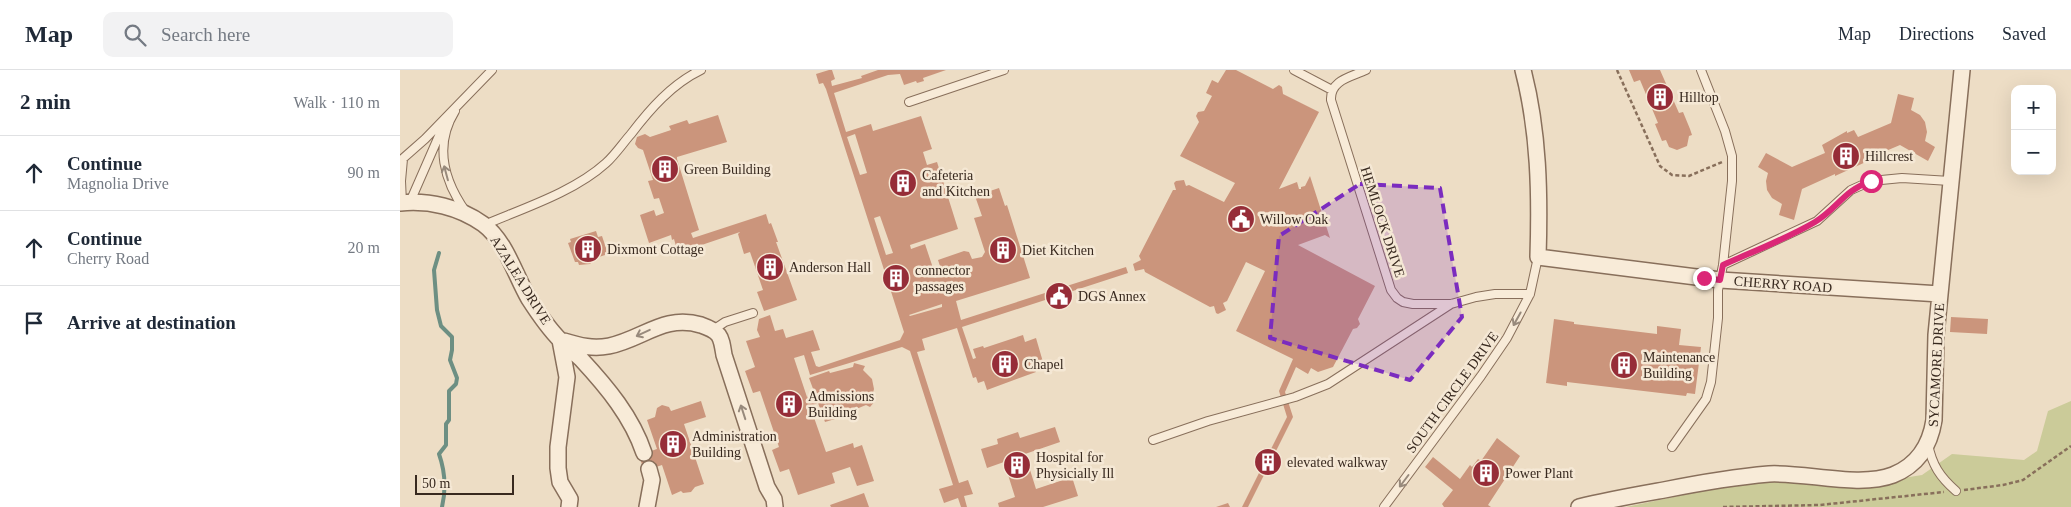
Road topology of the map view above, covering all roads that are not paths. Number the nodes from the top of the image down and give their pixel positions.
1 (492, 70) edge
2 (701, 70) edge
3 (1004, 70) edge
4 (1294, 70) edge
5 (1366, 70) edge
6 (1523, 70) edge
7 (1701, 70) edge
8 (1962, 70) edge
9 (1332, 90) junction
10 (461, 100) junction
11 (909, 102) dead end
12 (402, 160) edge
13 (1950, 181) junction
14 (404, 203) edge
15 (469, 216) junction
16 (484, 225) junction
17 (1538, 257) junction
18 (1721, 272) junction
19 (1530, 294) junction
20 (1940, 294) junction
21 (1451, 304) junction
22 (753, 314) dead end
23 (713, 330) junction
24 (560, 340) junction
25 (1153, 440) dead end
26 (1928, 444) junction
27 (1672, 447) dead end
28 (644, 454) dead end
29 (649, 469) dead end
30 (1956, 491) road end
31 (572, 504) edge
32 (647, 507) edge
33 (775, 507) edge
34 (1384, 507) edge
35 (1579, 507) edge

1 - 10 lane
2 - 16 lane
3 - 11 lane
4 - 9 lane
5 - 9 lane
6 - 17 street
7 - 18 lane
8 - 13 street, SYCAMORE DRIVE
9 - 21 lane, HEMLOCK DRIVE
10 - 12 lane
10 - 14 lane
15 -> 10 lane
12 - 14 lane
13 - 18 lane
13 - 20 street, SYCAMORE DRIVE
14 - 15 street, AZALEA DRIVE
15 - 16 street, AZALEA DRIVE
16 - 24 street, AZALEA DRIVE
17 - 18 street, CHERRY ROAD
17 - 19 lane, SOUTH CIRCLE DRIVE
18 - 20 street, CHERRY ROAD
18 - 27 lane
19 - 21 lane, HEMLOCK DRIVE
19 -> 34 lane, SOUTH CIRCLE DRIVE
20 - 26 street, SYCAMORE DRIVE
21 - 25 lane
22 - 23 lane
23 -> 24 street
33 -> 23 street
24 - 28 street, AZALEA DRIVE
24 - 31 street
26 - 30 lane
26 - 35 street, SYCAMORE DRIVE
29 - 32 street

